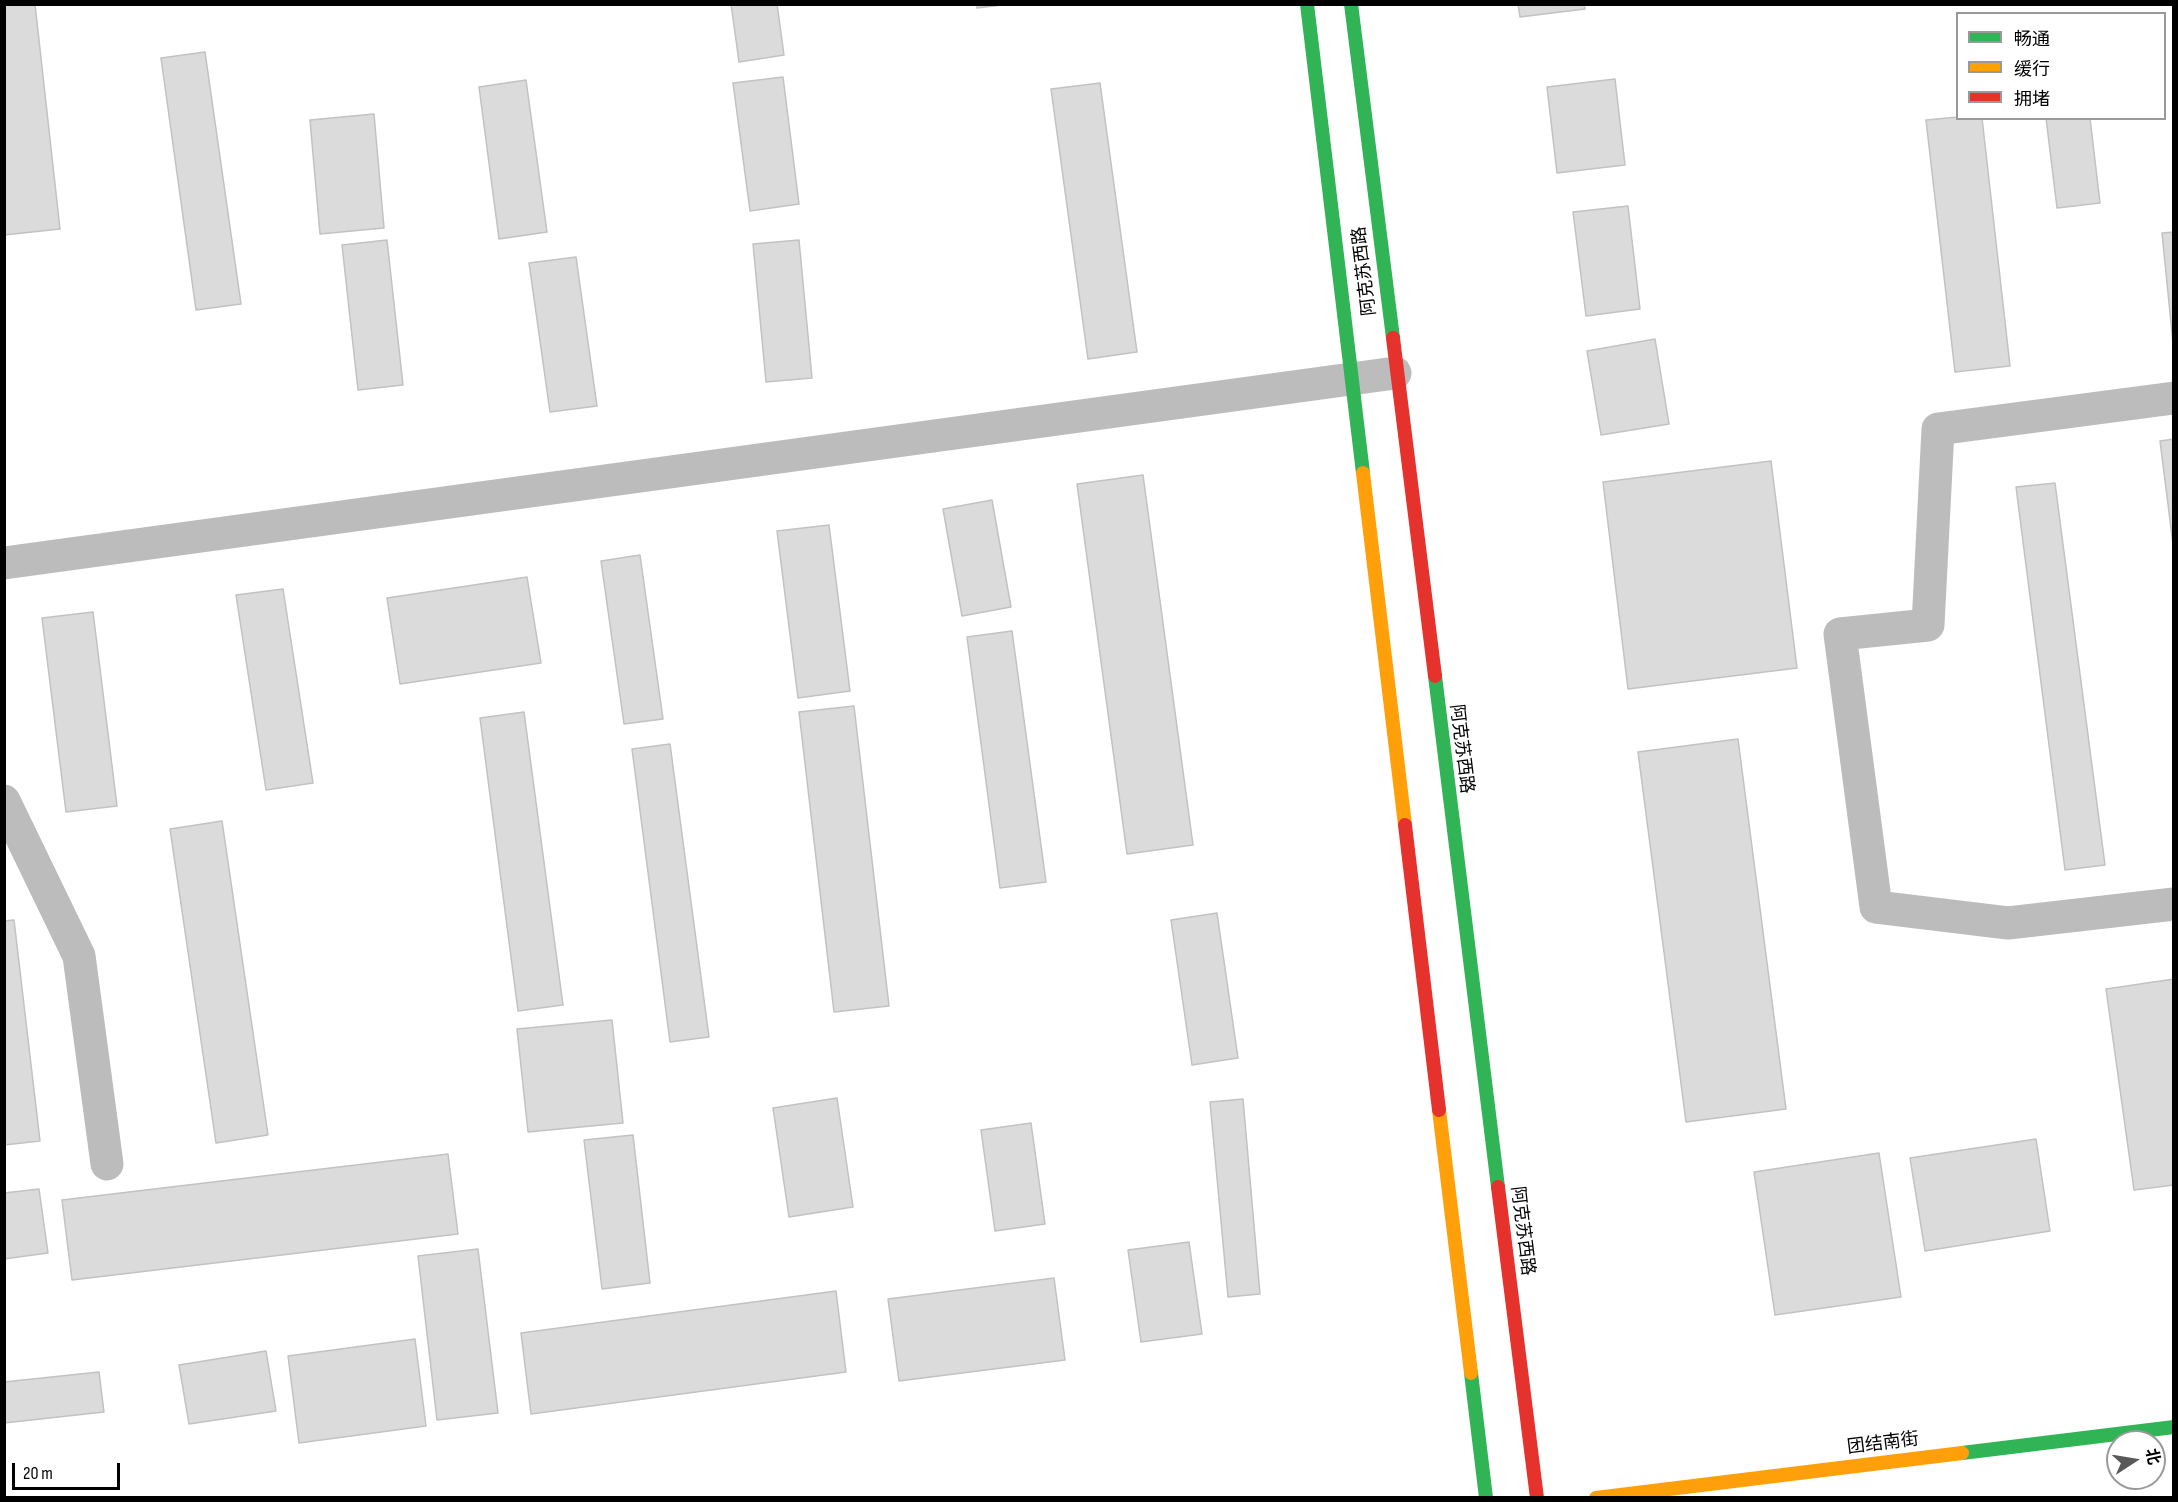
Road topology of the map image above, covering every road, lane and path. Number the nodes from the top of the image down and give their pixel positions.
1 (1307, 4) edge
2 (1351, 4) edge
3 (1395, 373) junction
4 (1352, 379) junction
5 (2174, 398) edge
6 (4, 563) edge
7 (4, 801) edge
8 (2174, 904) edge
9 (107, 1164) dead end
10 (2174, 1427) edge
11 (1486, 1497) edge
12 (1537, 1497) edge
13 (1596, 1497) edge

1 - 4 main road, 阿克苏西路
2 - 3 main road, 阿克苏西路
3 - 4 street
3 - 12 main road, 阿克苏西路
4 - 6 street
4 - 11 main road, 阿克苏西路
5 - 8 street
7 - 9 street
10 - 13 main road, 团结南街

